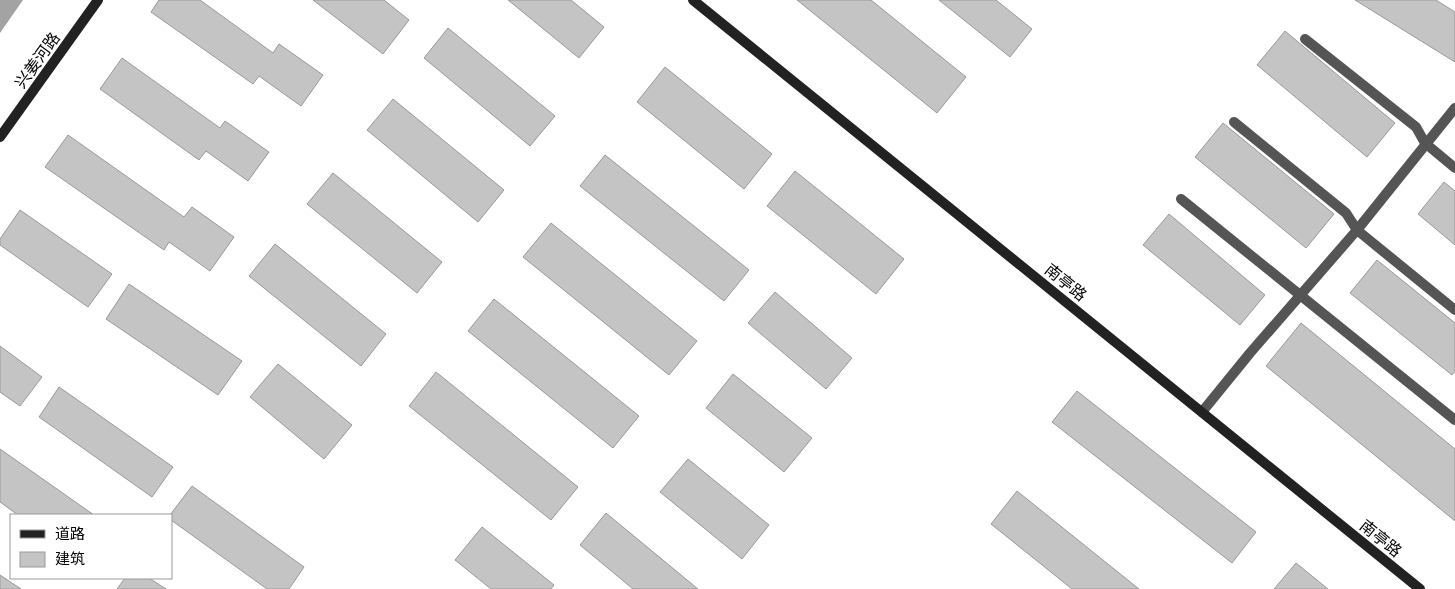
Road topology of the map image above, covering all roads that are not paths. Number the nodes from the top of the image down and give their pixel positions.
1 (98, 0) edge
2 (693, 0) edge
3 (1305, 39) dead end
4 (1455, 108) edge
5 (1234, 122) dead end
6 (0, 137) edge
7 (1425, 144) junction
8 (1455, 168) edge
9 (1181, 199) dead end
10 (1358, 230) junction
11 (1301, 295) junction
12 (1455, 310) edge
13 (1202, 412) junction
14 (1455, 420) edge
15 (1420, 589) edge

1 - 6 street, 兴姜河路
2 - 13 street, 南亭路
3 - 7 street
4 - 7 street
5 - 10 street
7 - 8 street
7 - 10 street
9 - 11 street
10 - 11 street
10 - 12 street
11 - 13 street
11 - 14 street
13 - 15 street, 南亭路

